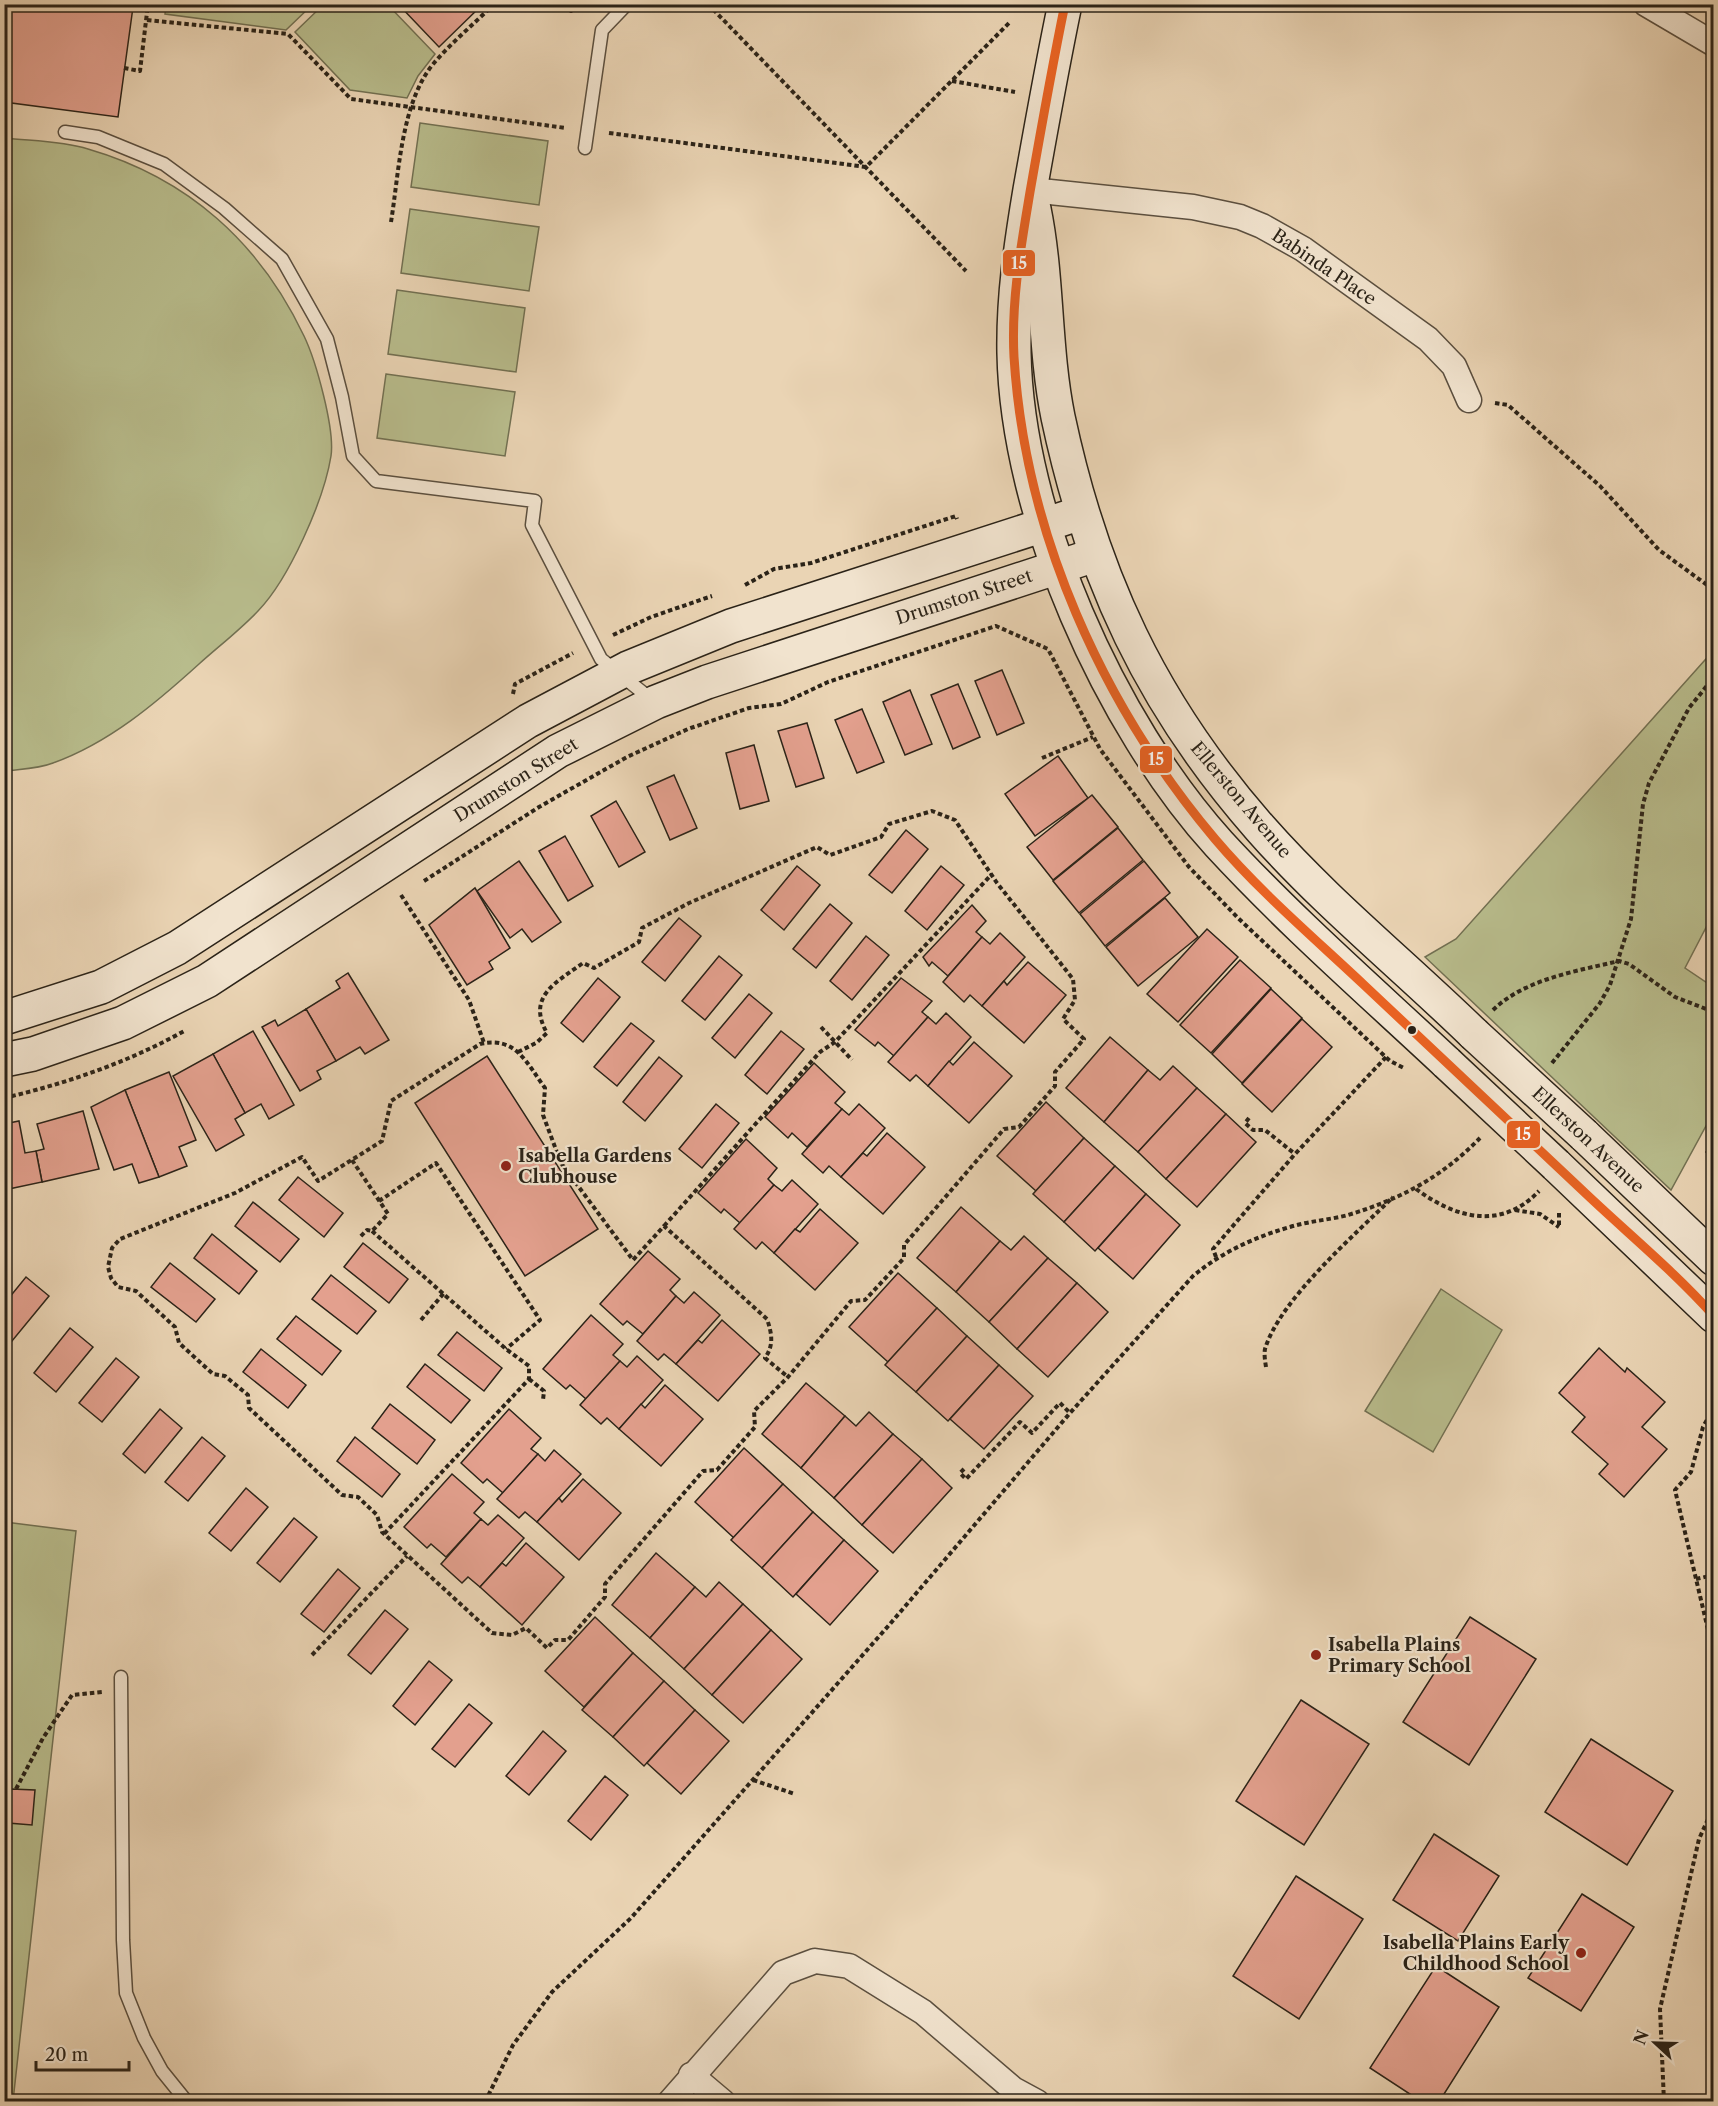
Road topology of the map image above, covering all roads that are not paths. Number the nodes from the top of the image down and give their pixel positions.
1 (627, 4) edge
2 (1065, 4) edge
3 (1646, 4) edge
4 (1713, 44) edge
5 (65, 132) dead end
6 (585, 148) dead end
7 (1030, 190) junction
8 (1469, 400) road end
9 (1081, 513) junction
10 (1044, 525) junction
11 (1095, 555) junction
12 (1057, 567) junction
13 (618, 673) junction
14 (656, 702) junction
15 (4, 1018) edge
16 (4, 1060) edge
17 (1713, 1259) edge
18 (1713, 1316) edge
19 (121, 1677) dead end
20 (691, 2075) junction
21 (187, 2102) edge
22 (670, 2102) edge
23 (723, 2102) edge
24 (1037, 2102) edge

1 - 6 lane
2 - 7 street, Ellerston Avenue
3 - 4 street
5 - 13 lane
7 - 8 street, Babinda Place
7 - 9 street, Ellerston Avenue
7 - 10 street, Ellerston Avenue
9 - 10 street
9 - 11 street, Ellerston Avenue
10 - 12 street, Ellerston Avenue
10 - 13 street
11 - 12 street, Drumston Street
11 - 17 street, Ellerston Avenue, bridge
12 - 14 street, Drumston Street
12 - 18 street, Ellerston Avenue, bridge
13 - 14 lane
13 - 15 street
14 - 16 street, Drumston Street
19 - 21 lane
20 - 22 street
20 - 23 street
20 - 24 street

